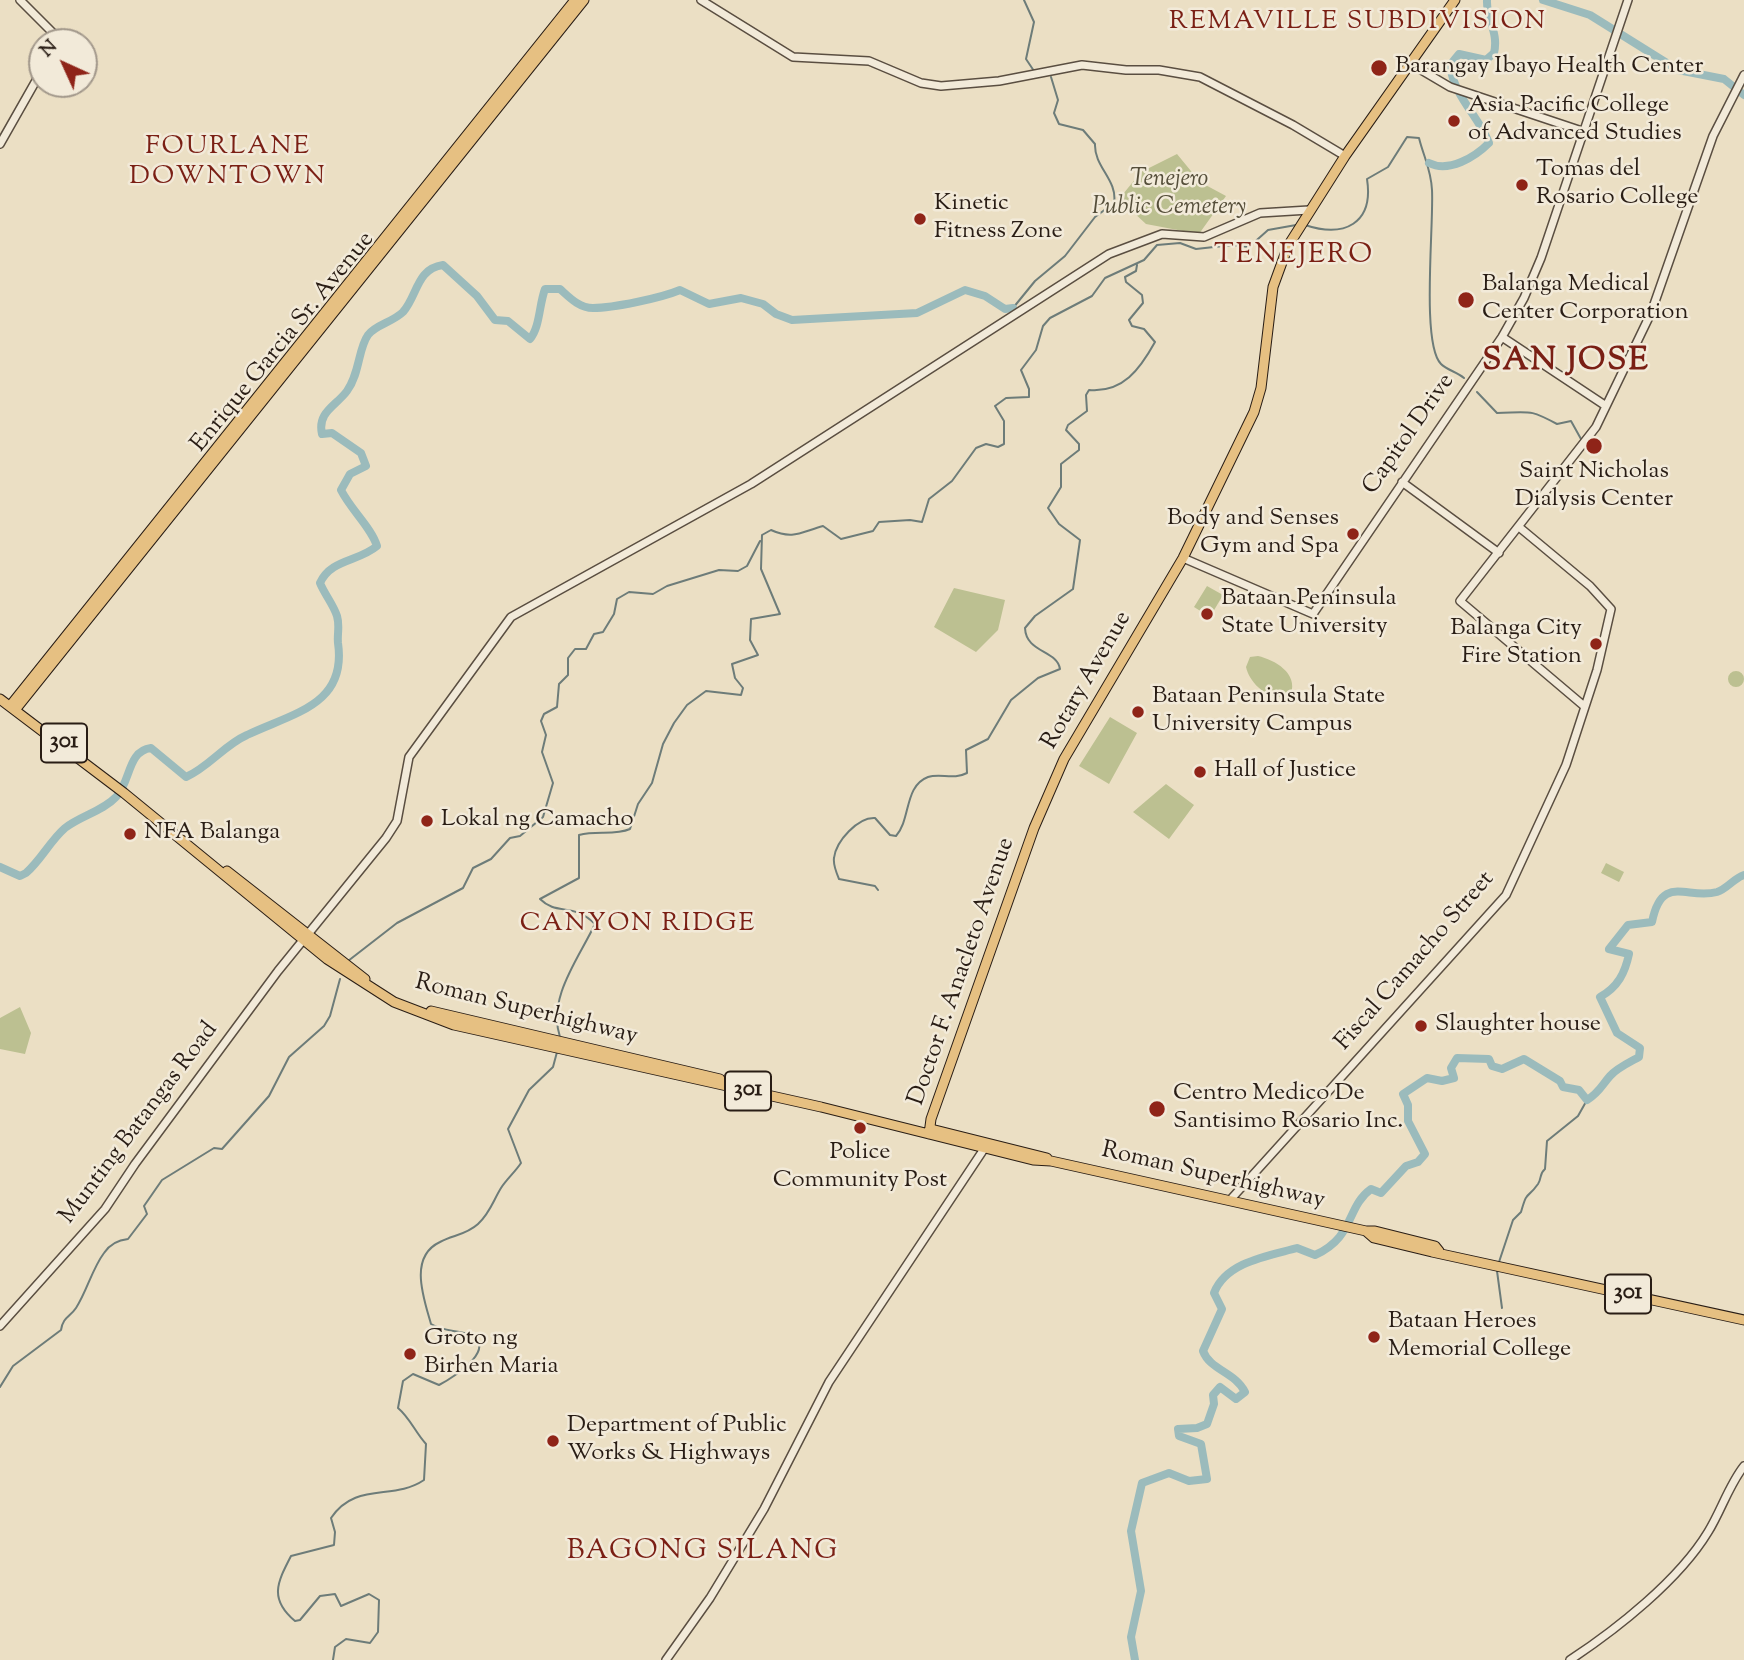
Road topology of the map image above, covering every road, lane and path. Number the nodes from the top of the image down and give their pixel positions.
1 (20, 0) edge
2 (575, 0) edge
3 (584, 0) edge
4 (701, 0) edge
5 (1455, 0) edge
6 (1628, 0) edge
7 (48, 28) edge
8 (1411, 64) junction
9 (1744, 75) edge
10 (28, 95) edge
11 (501, 97) junction
12 (1585, 132) junction
13 (0, 144) edge
14 (1345, 156) junction
15 (1309, 210) junction
16 (1502, 337) junction
17 (1606, 406) junction
18 (1402, 482) junction
19 (1519, 527) junction
20 (1499, 554) junction
21 (1183, 558) junction
22 (0, 691) edge
23 (0, 699) edge
24 (14, 706) junction
25 (1584, 706) junction
26 (1034, 828) joint
27 (306, 937) junction
28 (929, 1132) junction
29 (985, 1149) junction
30 (1051, 1161) junction
31 (1233, 1200) junction
32 (1744, 1320) edge
33 (0, 1326) edge
34 (1744, 1466) edge
35 (666, 1660) edge
36 (1570, 1660) edge

1 - 7 street
2 - 11 main road, Enrique Garcia Sr. Avenue
3 - 11 main road, Enrique Garcia Sr. Avenue
4 - 14 street
5 - 8 main road, Rotary Avenue
6 - 12 street, Capitol Drive
8 - 12 street
8 - 14 main road, Rotary Avenue
9 - 17 street
10 - 13 street
11 - 24 main road, Enrique Garcia Sr. Avenue
12 - 16 street, Capitol Drive
14 - 15 main road, Rotary Avenue
15 - 21 main road, Rotary Avenue
15 - 27 street, Munting Batangas Road
16 - 17 street
16 - 18 street, Capitol Drive
17 - 19 street
18 - 20 street
18 - 21 street, Capitol Drive
19 - 20 street
19 - 25 street, Fiscal Camacho Street
20 - 25 street
21 - 26 main road, Rotary Avenue
22 - 24 main road, Roman Superhighway / 301
23 - 24 main road, Roman Superhighway / 301
24 - 27 main road, Roman Superhighway / 301
25 - 31 street, Fiscal Camacho Street
26 - 28 main road, Doctor F. Anacleto Avenue
27 - 28 main road, Roman Superhighway / 301
27 - 33 street, Munting Batangas Road
28 - 29 main road, Roman Superhighway / 301
28 - 30 main road, Roman Superhighway / 301
29 - 30 main road, Roman Superhighway / 301
29 - 35 street
30 - 31 main road, Roman Superhighway / 301
31 - 32 main road, Roman Superhighway / 301
34 - 36 street

